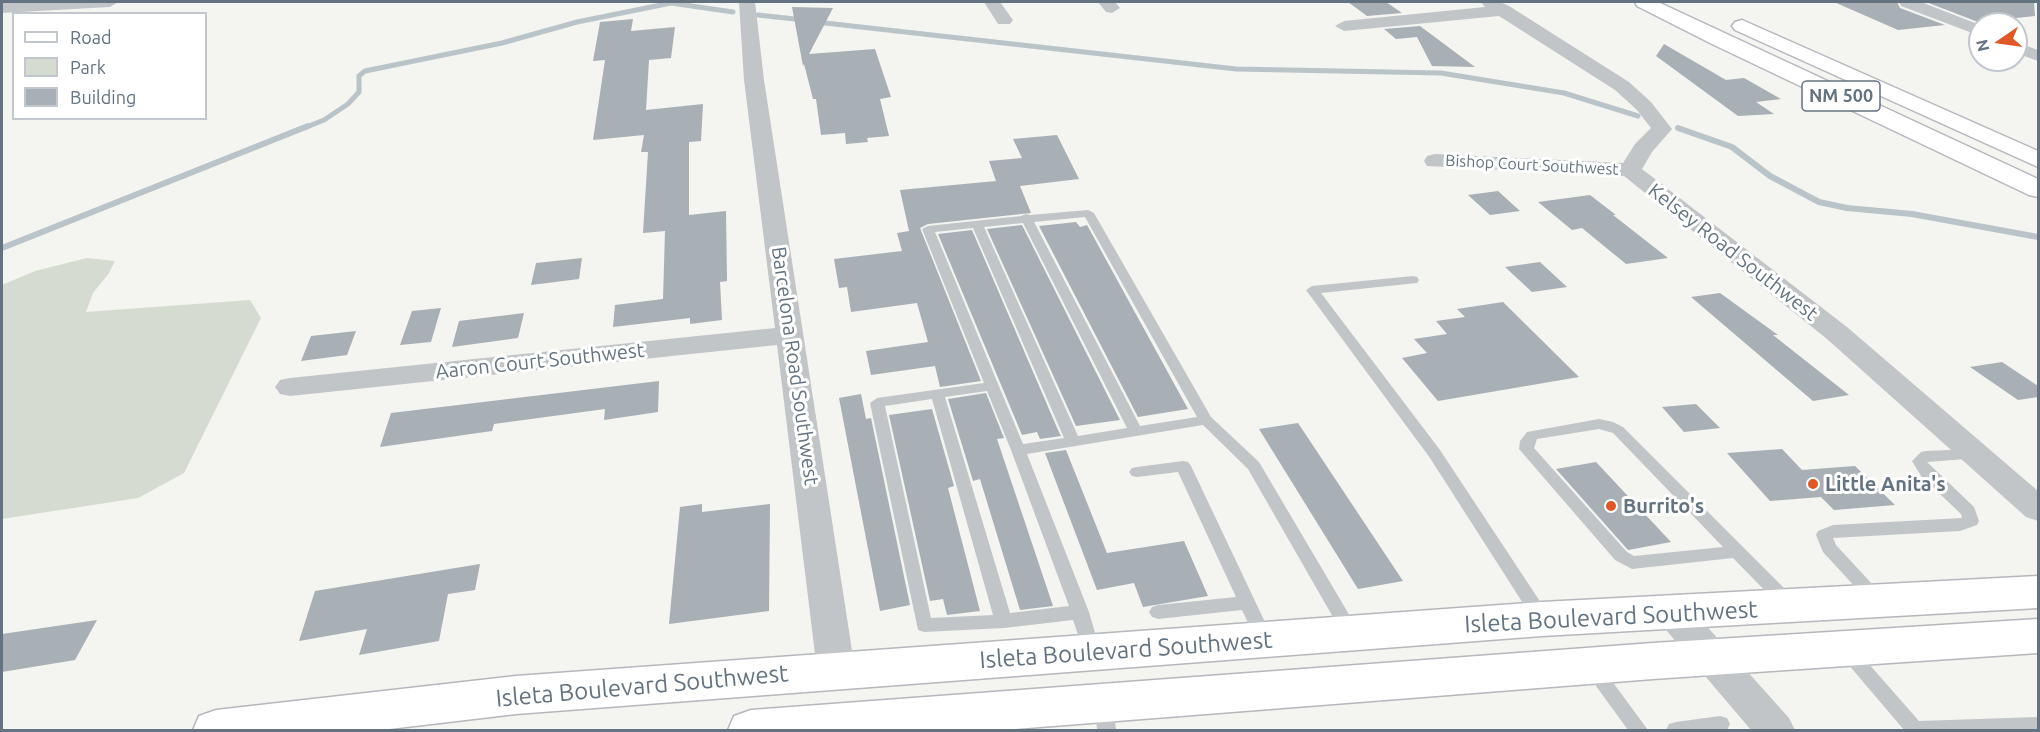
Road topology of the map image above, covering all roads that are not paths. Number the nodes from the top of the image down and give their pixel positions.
1 (110, 2) edge
2 (747, 2) edge
3 (992, 2) edge
4 (1644, 2) edge
5 (1907, 2) edge
6 (1496, 6) edge
7 (2, 8) edge
8 (1722, 16) dead end
9 (1004, 20) dead end
10 (1344, 26) dead end
11 (1968, 27) edge
12 (1435, 160) dead end
13 (2038, 160) edge
14 (1630, 170) junction
15 (2038, 189) edge
16 (1026, 217) junction
17 (977, 223) junction
18 (1413, 280) dead end
19 (790, 335) junction
20 (991, 386) junction
21 (290, 387) dead end
22 (937, 394) junction
23 (1206, 420) junction
24 (1136, 431) junction
25 (1073, 441) junction
26 (1018, 450) junction
27 (1975, 454) junction
28 (1137, 472) dead end
29 (2038, 509) edge
30 (1737, 551) junction
31 (2038, 592) edge
32 (1880, 602) junction
33 (1247, 603) junction
34 (1791, 607) junction
35 (1080, 612) junction
36 (1158, 612) dead end
37 (1673, 613) junction
38 (1542, 619) junction
39 (1004, 621) junction
40 (1352, 634) junction
41 (2038, 636) edge
42 (1265, 640) junction
43 (1844, 648) junction
44 (1092, 653) junction
45 (1710, 657) junction
46 (1590, 666) junction
47 (836, 670) junction
48 (1105, 717) edge
49 (1720, 724) dead end
50 (2038, 724) edge
51 (841, 727) edge
52 (216, 730) edge
53 (751, 730) edge
54 (1639, 730) edge
55 (1676, 730) edge
56 (1775, 730) edge
57 (1915, 730) edge

1 - 7 street
2 - 19 street, Barcelona Road Southwest
3 - 9 street
4 - 15 main road, NM 500
5 - 11 street
6 - 10 street
6 - 14 street, Kelsey Road Southwest
8 - 13 main road, NM 500
12 - 14 street, Bishop Court Southwest
14 - 27 street, Kelsey Road Southwest
16 - 17 lane
16 - 23 lane
16 - 24 lane
17 - 20 lane
17 - 25 lane
18 - 38 lane
19 - 21 street, Aaron Court Southwest
19 - 47 street, Barcelona Road Southwest
20 - 22 lane
20 - 26 lane
22 - 39 lane
22 - 39 lane
23 - 24 lane
23 - 40 lane
24 - 25 lane
25 - 26 lane
26 - 35 lane
27 - 29 street, Kelsey Road Southwest
27 - 32 lane
28 - 33 lane
30 - 30 lane
30 - 34 lane
31 - 32 main road, Isleta Boulevard Southwest
32 - 34 main road, Isleta Boulevard Southwest
33 - 36 lane
33 - 42 lane
34 - 37 main road, Isleta Boulevard Southwest
35 - 39 lane
35 - 44 lane
37 - 38 main road, Isleta Boulevard Southwest
37 - 45 street
38 - 40 main road, Isleta Boulevard Southwest
40 - 42 main road, Isleta Boulevard Southwest
41 - 43 main road
42 - 44 main road, Isleta Boulevard Southwest
43 - 45 main road
43 - 57 lane
44 - 47 main road, Isleta Boulevard Southwest
45 - 46 main road
45 - 56 street
46 - 48 main road
46 - 54 lane
47 - 51 main road, Barcelona Road Southwest
47 - 52 main road, Isleta Boulevard Southwest
48 - 51 main road
49 - 55 lane
50 - 57 lane
51 - 53 main road

